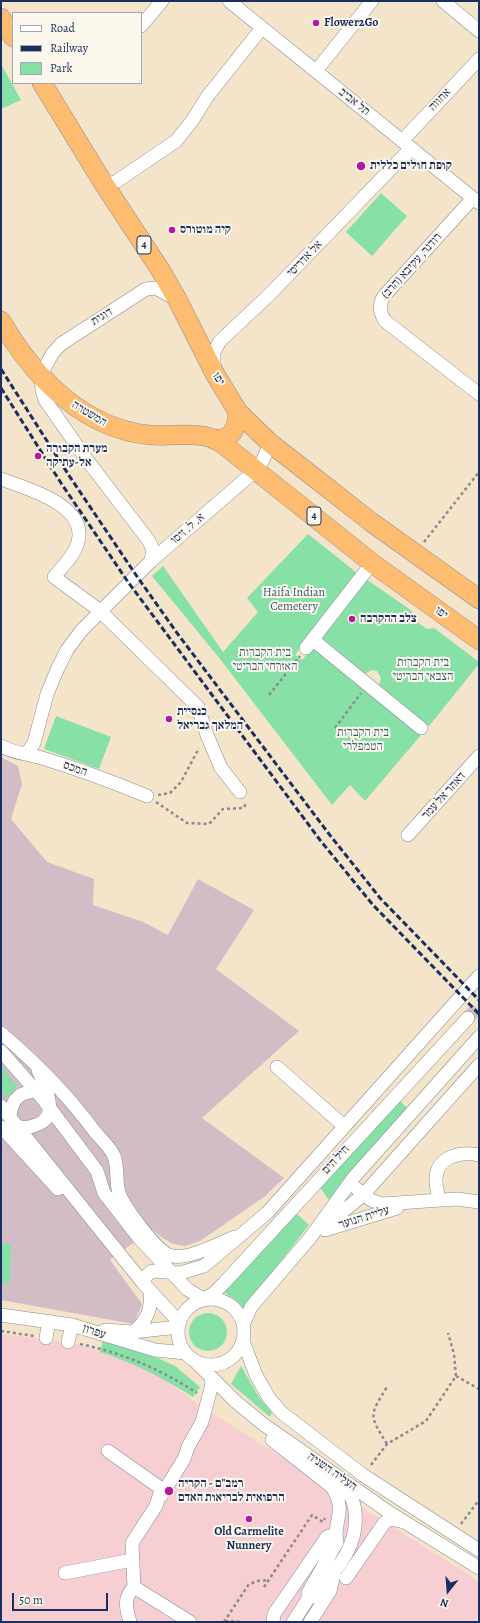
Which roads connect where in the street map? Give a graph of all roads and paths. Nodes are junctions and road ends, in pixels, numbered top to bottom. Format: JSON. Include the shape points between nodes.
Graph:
{"nodes":[{"id":1,"x":162,"y":1,"type":"edge"},
{"id":2,"x":229,"y":1,"type":"edge"},
{"id":3,"x":372,"y":1,"type":"edge"},
{"id":4,"x":444,"y":1,"type":"edge"},
{"id":5,"x":1,"y":18,"type":"edge"},
{"id":6,"x":142,"y":25,"type":"edge"},
{"id":7,"x":262,"y":28,"type":"junction"},
{"id":8,"x":479,"y":31,"type":"edge"},
{"id":9,"x":12,"y":35,"type":"edge"},
{"id":10,"x":479,"y":59,"type":"edge"},
{"id":11,"x":316,"y":70,"type":"junction"},
{"id":12,"x":43,"y":84,"type":"edge"},
{"id":13,"x":406,"y":144,"type":"junction"},
{"id":14,"x":102,"y":181,"type":"junction"},
{"id":15,"x":476,"y":200,"type":"edge"},
{"id":16,"x":177,"y":299,"type":"junction"},
{"id":17,"x":1,"y":321,"type":"edge"},
{"id":18,"x":215,"y":374,"type":"junction"},
{"id":19,"x":41,"y":375,"type":"junction"},
{"id":20,"x":479,"y":394,"type":"edge"},
{"id":21,"x":238,"y":412,"type":"junction"},
{"id":22,"x":213,"y":439,"type":"junction"},
{"id":23,"x":270,"y":443,"type":"junction"},
{"id":24,"x":256,"y":470,"type":"junction"},
{"id":25,"x":479,"y":472,"type":"edge"},
{"id":26,"x":1,"y":478,"type":"edge"},
{"id":27,"x":148,"y":541,"type":"junction"},
{"id":28,"x":170,"y":545,"type":"junction"},
{"id":29,"x":415,"y":554,"type":"junction"},
{"id":30,"x":151,"y":561,"type":"junction"},
{"id":31,"x":372,"y":563,"type":"junction"},
{"id":32,"x":479,"y":599,"type":"edge"},
{"id":33,"x":99,"y":610,"type":"junction"},
{"id":34,"x":479,"y":624,"type":"edge"},
{"id":35,"x":479,"y":640,"type":"edge"},
{"id":36,"x":309,"y":644,"type":"junction"},
{"id":37,"x":368,"y":685,"type":"junction"},
{"id":38,"x":269,"y":695,"type":"dead end"},
{"id":39,"x":335,"y":728,"type":"dead end"},
{"id":40,"x":421,"y":728,"type":"dead end"},
{"id":41,"x":207,"y":735,"type":"junction"},
{"id":42,"x":1,"y":746,"type":"edge"},
{"id":43,"x":27,"y":753,"type":"junction"},
{"id":44,"x":479,"y":756,"type":"edge"},
{"id":45,"x":240,"y":792,"type":"joint"},
{"id":46,"x":147,"y":796,"type":"junction"},
{"id":47,"x":408,"y":835,"type":"dead end"},
{"id":48,"x":479,"y":976,"type":"edge"},
{"id":49,"x":468,"y":1018,"type":"tunnel mouth"},
{"id":50,"x":1,"y":1033,"type":"edge"},
{"id":51,"x":479,"y":1037,"type":"edge"},
{"id":52,"x":1,"y":1051,"type":"edge"},
{"id":53,"x":26,"y":1054,"type":"junction"},
{"id":54,"x":479,"y":1065,"type":"edge"},
{"id":55,"x":277,"y":1067,"type":"dead end"},
{"id":56,"x":34,"y":1091,"type":"junction"},
{"id":57,"x":47,"y":1091,"type":"junction"},
{"id":58,"x":74,"y":1104,"type":"junction"},
{"id":59,"x":1,"y":1106,"type":"edge"},
{"id":60,"x":50,"y":1109,"type":"junction"},
{"id":61,"x":14,"y":1122,"type":"junction"},
{"id":62,"x":344,"y":1126,"type":"junction"},
{"id":63,"x":1,"y":1127,"type":"edge"},
{"id":64,"x":479,"y":1155,"type":"edge"},
{"id":65,"x":97,"y":1172,"type":"junction"},
{"id":66,"x":354,"y":1177,"type":"junction"},
{"id":67,"x":314,"y":1184,"type":"junction"},
{"id":68,"x":118,"y":1189,"type":"junction"},
{"id":69,"x":363,"y":1195,"type":"junction"},
{"id":70,"x":439,"y":1200,"type":"junction"},
{"id":71,"x":420,"y":1202,"type":"junction"},
{"id":72,"x":479,"y":1202,"type":"edge"},
{"id":73,"x":267,"y":1213,"type":"junction"},
{"id":74,"x":242,"y":1234,"type":"junction"},
{"id":75,"x":310,"y":1238,"type":"junction"},
{"id":76,"x":116,"y":1249,"type":"junction"},
{"id":77,"x":170,"y":1272,"type":"junction"},
{"id":78,"x":147,"y":1287,"type":"junction"},
{"id":79,"x":203,"y":1299,"type":"junction"},
{"id":80,"x":1,"y":1309,"type":"edge"},
{"id":81,"x":1,"y":1315,"type":"edge"},
{"id":82,"x":28,"y":1317,"type":"junction"},
{"id":83,"x":49,"y":1321,"type":"junction"},
{"id":84,"x":244,"y":1323,"type":"junction"},
{"id":85,"x":179,"y":1324,"type":"junction"},
{"id":86,"x":78,"y":1327,"type":"junction"},
{"id":87,"x":1,"y":1331,"type":"edge"},
{"id":88,"x":133,"y":1332,"type":"junction"},
{"id":89,"x":448,"y":1333,"type":"dead end"},
{"id":90,"x":46,"y":1338,"type":"joint"},
{"id":91,"x":243,"y":1341,"type":"junction"},
{"id":92,"x":68,"y":1342,"type":"joint"},
{"id":93,"x":191,"y":1357,"type":"junction"},
{"id":94,"x":456,"y":1376,"type":"junction"},
{"id":95,"x":211,"y":1377,"type":"junction"},
{"id":96,"x":387,"y":1387,"type":"dead end"},
{"id":97,"x":479,"y":1389,"type":"edge"},
{"id":98,"x":207,"y":1400,"type":"junction"},
{"id":99,"x":234,"y":1401,"type":"junction"},
{"id":100,"x":387,"y":1444,"type":"junction"},
{"id":101,"x":281,"y":1448,"type":"junction"},
{"id":102,"x":108,"y":1451,"type":"dead end"},
{"id":103,"x":363,"y":1475,"type":"junction"},
{"id":104,"x":161,"y":1496,"type":"junction"},
{"id":105,"x":479,"y":1500,"type":"edge"},
{"id":106,"x":329,"y":1512,"type":"dead end"},
{"id":107,"x":405,"y":1523,"type":"junction"},
{"id":108,"x":335,"y":1534,"type":"junction"},
{"id":109,"x":454,"y":1534,"type":"junction"},
{"id":110,"x":479,"y":1550,"type":"edge"},
{"id":111,"x":132,"y":1560,"type":"junction"},
{"id":112,"x":479,"y":1568,"type":"edge"},
{"id":113,"x":334,"y":1571,"type":"junction"},
{"id":114,"x":65,"y":1573,"type":"dead end"},
{"id":115,"x":346,"y":1578,"type":"dead end"},
{"id":116,"x":268,"y":1580,"type":"junction"},
{"id":117,"x":134,"y":1587,"type":"junction"},
{"id":118,"x":264,"y":1587,"type":"dead end"},
{"id":119,"x":308,"y":1599,"type":"junction"},
{"id":120,"x":273,"y":1618,"type":"edge"},
{"id":121,"x":224,"y":1621,"type":"edge"},
{"id":122,"x":130,"y":1622,"type":"edge"},
{"id":123,"x":190,"y":1622,"type":"edge"},
{"id":124,"x":241,"y":1622,"type":"edge"},
{"id":125,"x":263,"y":1622,"type":"edge"},
{"id":126,"x":293,"y":1622,"type":"edge"},
{"id":127,"x":310,"y":1622,"type":"edge"}],
"edges":[{"from":1,"to":6,"type":"street"},
{"from":2,"to":7,"type":"street","name":"תל אביב"},
{"from":3,"to":11,"type":"street"},
{"from":4,"to":8,"type":"street"},
{"from":5,"to":9,"type":"highway"},
{"from":7,"to":11,"type":"street","name":"תל אביב"},
{"from":7,"to":14,"type":"street","via":[[176,141],[116,181],[110,184]]},
{"from":10,"to":13,"type":"street","name":"אחווה"},
{"from":11,"to":13,"type":"street","name":"תל אביב"},
{"from":12,"to":14,"type":"highway","name":"יפו","number":"4"},
{"from":13,"to":15,"type":"street","name":"תל אביב"},
{"from":13,"to":18,"type":"street","name":"אל אדריסי","via":[[270,294],[220,341],[213,356]]},
{"from":14,"to":16,"type":"highway","name":"יפו","number":"4"},
{"from":15,"to":20,"type":"street","name":"רודנר, עקיבא (הרב)","via":[[384,296],[380,308],[385,321]]},
{"from":16,"to":18,"type":"highway","name":"יפו","number":"4"},
{"from":16,"to":19,"type":"street","name":"דוגית","via":[[154,287],[146,289],[61,344],[52,354]]},
{"from":17,"to":19,"type":"highway","name":"המשטרה","number":"4"},
{"from":18,"to":21,"type":"highway","name":"יפו","number":"4"},
{"from":19,"to":22,"type":"highway","name":"המשטרה","number":"4","via":[[58,393],[98,422],[150,435],[202,436]]},
{"from":19,"to":27,"type":"street","via":[[42,390],[50,408]]},
{"from":21,"to":22,"type":"highway","via":[[232,434],[226,439]]},
{"from":21,"to":23,"type":"highway","name":"יפו","number":"4"},
{"from":22,"to":24,"type":"highway","name":"יפו","number":"4"},
{"from":23,"to":24,"type":"street","name":"א. ל. זיסו"},
{"from":23,"to":29,"type":"highway","name":"יפו","number":"4"},
{"from":24,"to":28,"type":"street","name":"א. ל. זיסו"},
{"from":24,"to":31,"type":"highway","name":"יפו","number":"4"},
{"from":25,"to":29,"type":"path"},
{"from":26,"to":33,"type":"street","via":[[54,500],[76,520],[79,541],[69,559],[54,577]]},
{"from":27,"to":28,"type":"street","via":[[157,545]]},
{"from":27,"to":30,"type":"street","via":[[153,550]]},
{"from":28,"to":30,"type":"street","name":"א. ל. זיסו"},
{"from":29,"to":32,"type":"highway","name":"יפו","number":"4"},
{"from":30,"to":33,"type":"street","name":"א. ל. זיסו"},
{"from":31,"to":34,"type":"highway","via":[[390,567]]},
{"from":31,"to":35,"type":"highway","name":"יפו","number":"4"},
{"from":31,"to":36,"type":"street"},
{"from":33,"to":41,"type":"street","via":[[198,707]]},
{"from":33,"to":43,"type":"street","name":"א. ל. זיסו","via":[[67,650],[47,694],[34,744]]},
{"from":36,"to":37,"type":"street"},
{"from":36,"to":38,"type":"path"},
{"from":37,"to":39,"type":"path"},
{"from":37,"to":40,"type":"street"},
{"from":41,"to":45,"type":"street","via":[[221,768]]},
{"from":41,"to":46,"type":"path","via":[[181,782],[170,793]]},
{"from":42,"to":43,"type":"street","name":"המכס","via":[[13,752]]},
{"from":43,"to":46,"type":"street","name":"המכס"},
{"from":44,"to":47,"type":"street","name":"דאהר אל עמר"},
{"from":45,"to":46,"type":"path","via":[[246,802],[244,808],[223,809],[209,824],[187,823]]},
{"from":48,"to":62,"type":"street"},
{"from":49,"to":67,"type":"street","name":"חיל הים"},
{"from":50,"to":53,"type":"street"},
{"from":51,"to":66,"type":"street","name":"חיל הים"},
{"from":52,"to":56,"type":"street"},
{"from":53,"to":57,"type":"street","via":[[38,1070]]},
{"from":53,"to":58,"type":"street"},
{"from":54,"to":69,"type":"street"},
{"from":55,"to":62,"type":"street"},
{"from":56,"to":57,"type":"street"},
{"from":56,"to":60,"type":"street"},
{"from":56,"to":61,"type":"street","via":[[25,1092],[11,1105]]},
{"from":57,"to":58,"type":"street","via":[[58,1094]]},
{"from":57,"to":60,"type":"street"},
{"from":58,"to":68,"type":"street","via":[[114,1156]]},
{"from":59,"to":61,"type":"street"},
{"from":60,"to":61,"type":"street","via":[[39,1125],[25,1128]]},
{"from":60,"to":65,"type":"street"},
{"from":61,"to":76,"type":"street"},
{"from":62,"to":73,"type":"street"},
{"from":63,"to":76,"type":"street","via":[[89,1224]]},
{"from":64,"to":70,"type":"street","via":[[460,1154],[442,1161],[436,1180]]},
{"from":65,"to":68,"type":"street"},
{"from":65,"to":77,"type":"street","via":[[104,1193],[138,1238]]},
{"from":66,"to":69,"type":"street","name":"עליית הנוער","via":[[354,1184]]},
{"from":66,"to":75,"type":"street","name":"חיל הים"},
{"from":67,"to":73,"type":"street"},
{"from":67,"to":79,"type":"street","name":"חיל הים","via":[[224,1283],[213,1294]]},
{"from":68,"to":74,"type":"street","via":[[125,1204],[151,1238],[169,1255],[191,1255]]},
{"from":69,"to":71,"type":"street","name":"עליית הנוער","via":[[382,1204]]},
{"from":69,"to":75,"type":"street"},
{"from":70,"to":71,"type":"street","name":"עליית הנוער"},
{"from":70,"to":72,"type":"street","name":"עליית הנוער"},
{"from":71,"to":75,"type":"street","name":"עליית הנוער","via":[[338,1225]]},
{"from":73,"to":74,"type":"street"},
{"from":74,"to":77,"type":"street","via":[[204,1266],[180,1273]]},
{"from":75,"to":84,"type":"street","name":"חיל הים","via":[[251,1308]]},
{"from":76,"to":78,"type":"street"},
{"from":77,"to":78,"type":"street","via":[[152,1271],[144,1278]]},
{"from":77,"to":79,"type":"street","via":[[187,1289]]},
{"from":78,"to":85,"type":"street"},
{"from":78,"to":88,"type":"street","via":[[151,1304],[148,1315],[145,1322]]},
{"from":79,"to":84,"type":"street","via":[[214,1298],[233,1306],[240,1313]]},
{"from":79,"to":85,"type":"street","via":[[186,1310]]},
{"from":80,"to":82,"type":"street"},
{"from":81,"to":82,"type":"street","name":"עפרון"},
{"from":82,"to":83,"type":"street","name":"עפרון"},
{"from":83,"to":86,"type":"street","name":"עפרון"},
{"from":83,"to":90,"type":"street"},
{"from":84,"to":91,"type":"street"},
{"from":85,"to":88,"type":"street"},
{"from":85,"to":93,"type":"street","via":[[180,1342]]},
{"from":86,"to":88,"type":"street"},
{"from":86,"to":92,"type":"street"},
{"from":86,"to":93,"type":"street","name":"עפרון","via":[[155,1350]]},
{"from":87,"to":90,"type":"path"},
{"from":89,"to":94,"type":"path","via":[[454,1354]]},
{"from":91,"to":93,"type":"street","via":[[235,1355],[221,1363],[205,1364]]},
{"from":91,"to":103,"type":"street","name":"העליה השניה","via":[[256,1375],[269,1398],[282,1413]]},
{"from":92,"to":98,"type":"path","via":[[99,1348],[148,1364]]},
{"from":93,"to":95,"type":"street","name":"העליה השניה"},
{"from":94,"to":97,"type":"path"},
{"from":94,"to":100,"type":"path","via":[[426,1421]]},
{"from":95,"to":98,"type":"street","via":[[212,1384]]},
{"from":95,"to":99,"type":"street","name":"העליה השניה"},
{"from":96,"to":100,"type":"path","via":[[373,1409],[373,1421]]},
{"from":98,"to":104,"type":"street","via":[[199,1430]]},
{"from":99,"to":101,"type":"street","via":[[251,1421]]},
{"from":99,"to":107,"type":"street","name":"העליה השניה","via":[[275,1433]]},
{"from":100,"to":103,"type":"path"},
{"from":101,"to":108,"type":"street","via":[[332,1487],[337,1496],[340,1518]]},
{"from":101,"to":113,"type":"street","via":[[347,1491],[353,1499],[356,1523],[353,1541]]},
{"from":102,"to":104,"type":"street","via":[[159,1487]]},
{"from":103,"to":109,"type":"street","name":"העליה השניה"},
{"from":104,"to":111,"type":"street","via":[[132,1543]]},
{"from":105,"to":109,"type":"path"},
{"from":106,"to":116,"type":"path","via":[[322,1522],[312,1515]]},
{"from":107,"to":112,"type":"street","name":"העליה השניה"},
{"from":107,"to":115,"type":"street","via":[[391,1519],[385,1522]]},
{"from":108,"to":119,"type":"street","via":[[337,1542],[308,1593]]},
{"from":108,"to":120,"type":"street","via":[[327,1537]]},
{"from":109,"to":110,"type":"street","name":"העליה השניה"},
{"from":111,"to":114,"type":"street"},
{"from":111,"to":117,"type":"street"},
{"from":113,"to":119,"type":"street","via":[[314,1596]]},
{"from":113,"to":127,"type":"street","via":[[330,1591]]},
{"from":116,"to":118,"type":"path"},
{"from":116,"to":121,"type":"path","via":[[258,1580],[249,1584]]},
{"from":117,"to":122,"type":"street","via":[[125,1599]]},
{"from":117,"to":123,"type":"street"},
{"from":119,"to":126,"type":"street"},
{"from":120,"to":125,"type":"street","via":[[269,1614]]},
{"from":121,"to":124,"type":"path"}]}
